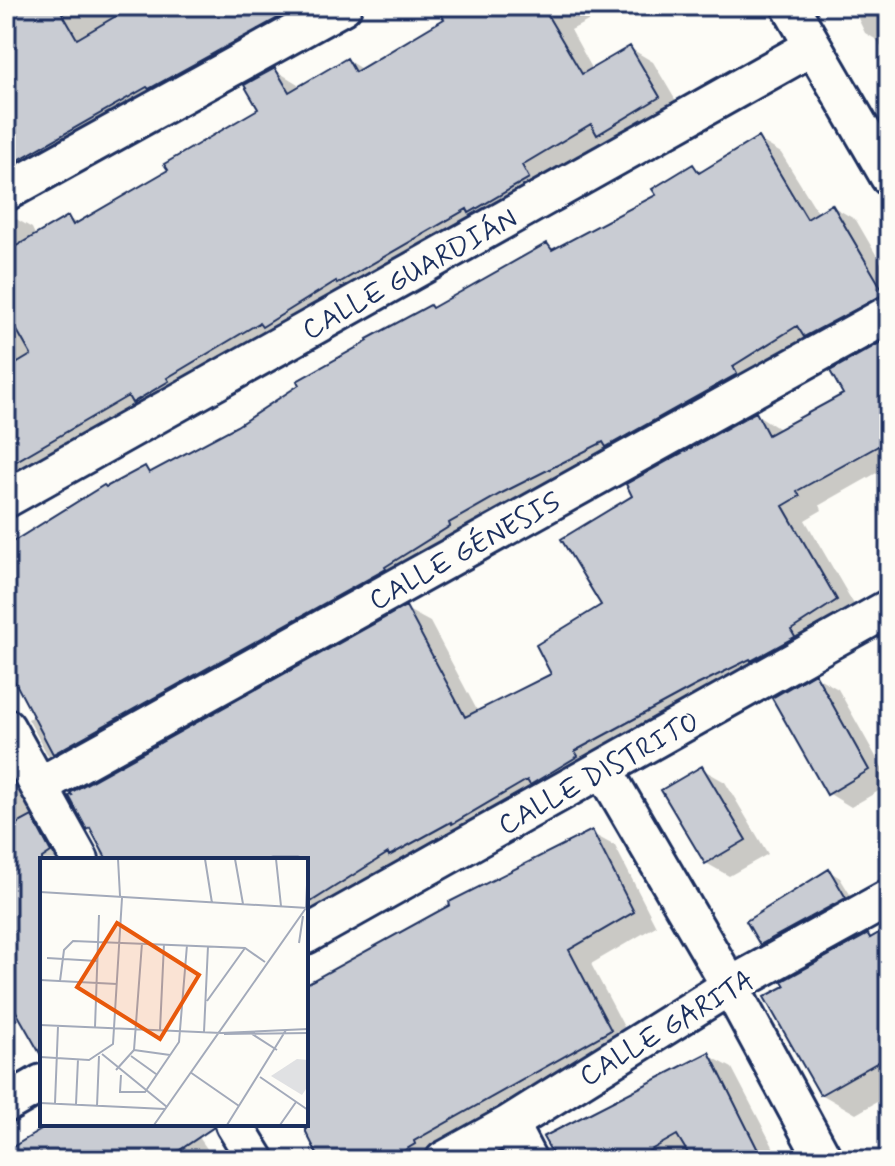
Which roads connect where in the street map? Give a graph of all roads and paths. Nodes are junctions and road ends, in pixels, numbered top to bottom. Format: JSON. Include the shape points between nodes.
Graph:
{"nodes":[{"id":1,"x":343,"y":6,"type":"edge"},
{"id":2,"x":790,"y":6,"type":"edge"},
{"id":3,"x":812,"y":47,"type":"junction"},
{"id":4,"x":889,"y":177,"type":"edge"},
{"id":5,"x":6,"y":192,"type":"edge"},
{"id":6,"x":889,"y":314,"type":"edge"},
{"id":7,"x":6,"y":499,"type":"edge"},
{"id":8,"x":889,"y":608,"type":"edge"},
{"id":9,"x":6,"y":727,"type":"edge"},
{"id":10,"x":604,"y":770,"type":"junction"},
{"id":11,"x":39,"y":786,"type":"junction"},
{"id":12,"x":79,"y":858,"type":"edge"},
{"id":13,"x":889,"y":898,"type":"edge"},
{"id":14,"x":308,"y":934,"type":"edge"},
{"id":15,"x":730,"y":986,"type":"junction"},
{"id":16,"x":40,"y":1084,"type":"edge"},
{"id":17,"x":6,"y":1104,"type":"edge"},
{"id":18,"x":509,"y":1124,"type":"junction"},
{"id":19,"x":235,"y":1126,"type":"edge"},
{"id":20,"x":256,"y":1160,"type":"edge"},
{"id":21,"x":444,"y":1160,"type":"edge"},
{"id":22,"x":528,"y":1160,"type":"edge"},
{"id":23,"x":824,"y":1160,"type":"edge"}],
"edges":[{"from":1,"to":5,"type":"street"},
{"from":2,"to":3,"type":"street"},
{"from":3,"to":4,"type":"street"},
{"from":3,"to":7,"type":"street","name":"CALLE GUARDIÁN"},
{"from":6,"to":11,"type":"street","name":"CALLE GÉNESIS"},
{"from":8,"to":10,"type":"street","name":"CALLE DISTRITO"},
{"from":9,"to":11,"type":"street"},
{"from":10,"to":14,"type":"street","name":"CALLE DISTRITO"},
{"from":10,"to":15,"type":"street"},
{"from":11,"to":12,"type":"street"},
{"from":13,"to":15,"type":"street","name":"CALLE GARITA"},
{"from":15,"to":18,"type":"street","name":"CALLE GARITA"},
{"from":15,"to":23,"type":"street"},
{"from":16,"to":17,"type":"street"},
{"from":18,"to":21,"type":"street","name":"CALLE GARITA"},
{"from":18,"to":22,"type":"street"},
{"from":19,"to":20,"type":"street"}]}
